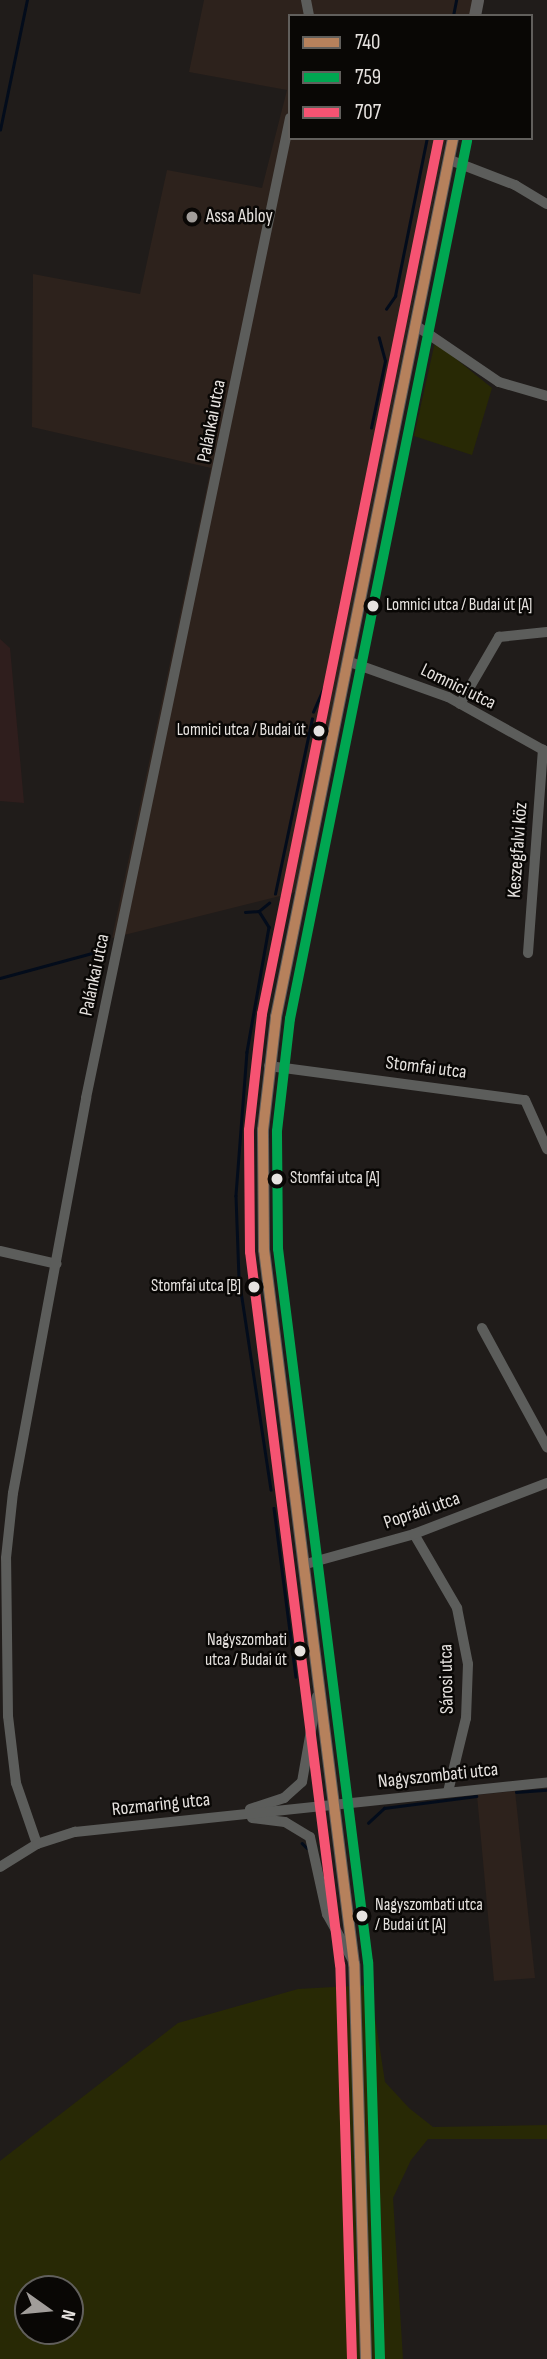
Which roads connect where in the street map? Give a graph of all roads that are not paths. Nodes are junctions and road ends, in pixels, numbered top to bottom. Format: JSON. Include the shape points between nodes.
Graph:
{"nodes":[{"id":1,"x":288,"y":128,"type":"edge"},
{"id":2,"x":453,"y":140,"type":"edge"},
{"id":3,"x":450,"y":160,"type":"junction"},
{"id":4,"x":547,"y":204,"type":"edge"},
{"id":5,"x":418,"y":327,"type":"junction"},
{"id":6,"x":547,"y":396,"type":"edge"},
{"id":7,"x":547,"y":632,"type":"edge"},
{"id":8,"x":350,"y":662,"type":"junction"},
{"id":9,"x":460,"y":704,"type":"junction"},
{"id":10,"x":545,"y":751,"type":"edge"},
{"id":11,"x":528,"y":953,"type":"dead end"},
{"id":12,"x":269,"y":1066,"type":"junction"},
{"id":13,"x":547,"y":1149,"type":"edge"},
{"id":14,"x":0,"y":1251,"type":"edge"},
{"id":15,"x":57,"y":1264,"type":"junction"},
{"id":16,"x":482,"y":1328,"type":"dead end"},
{"id":17,"x":547,"y":1447,"type":"edge"},
{"id":18,"x":547,"y":1483,"type":"edge"},
{"id":19,"x":414,"y":1534,"type":"junction"},
{"id":20,"x":306,"y":1564,"type":"junction"},
{"id":21,"x":319,"y":1679,"type":"junction"},
{"id":22,"x":547,"y":1782,"type":"edge"},
{"id":23,"x":447,"y":1793,"type":"junction"},
{"id":24,"x":334,"y":1805,"type":"junction"},
{"id":25,"x":232,"y":1815,"type":"junction"},
{"id":26,"x":37,"y":1844,"type":"junction"},
{"id":27,"x":0,"y":1867,"type":"edge"},
{"id":28,"x":353,"y":1961,"type":"junction"},
{"id":29,"x":366,"y":2359,"type":"edge"}],
"edges":[{"from":1,"to":15,"type":"street","name":"Palánkai utca"},
{"from":2,"to":3,"type":"main road"},
{"from":3,"to":4,"type":"street","via":[[515,185]]},
{"from":3,"to":5,"type":"main road"},
{"from":5,"to":6,"type":"street","via":[[499,382]]},
{"from":5,"to":8,"type":"main road"},
{"from":7,"to":9,"type":"street","via":[[499,637]]},
{"from":8,"to":9,"type":"street","name":"Lomnici utca"},
{"from":8,"to":12,"type":"main road"},
{"from":9,"to":10,"type":"street","name":"Lomnici utca"},
{"from":10,"to":11,"type":"street","name":"Keszegfalvi köz"},
{"from":12,"to":13,"type":"street","name":"Stomfai utca","via":[[526,1100]]},
{"from":12,"to":20,"type":"main road","via":[[262,1151],[264,1250]]},
{"from":14,"to":15,"type":"street"},
{"from":15,"to":26,"type":"street","name":"Palánkai utca","via":[[17,1466],[6,1558],[12,1759]]},
{"from":16,"to":17,"type":"street"},
{"from":18,"to":19,"type":"street","name":"Poprádi utca"},
{"from":19,"to":20,"type":"street","name":"Poprádi utca"},
{"from":19,"to":23,"type":"street","name":"Sárosi utca","via":[[457,1608],[468,1664],[466,1718]]},
{"from":20,"to":21,"type":"main road"},
{"from":21,"to":24,"type":"main road"},
{"from":21,"to":25,"type":"street","via":[[309,1764],[302,1782],[277,1801]]},
{"from":22,"to":23,"type":"street","name":"Nagyszombati utca"},
{"from":23,"to":24,"type":"street","name":"Nagyszombati utca"},
{"from":24,"to":25,"type":"street","name":"Rozmaring utca"},
{"from":24,"to":28,"type":"main road"},
{"from":25,"to":26,"type":"street","name":"Rozmaring utca","via":[[75,1832]]},
{"from":25,"to":28,"type":"street","via":[[285,1822],[310,1837],[327,1914]]},
{"from":26,"to":27,"type":"street","name":"Rozmaring utca"},
{"from":28,"to":29,"type":"main road"}]}
